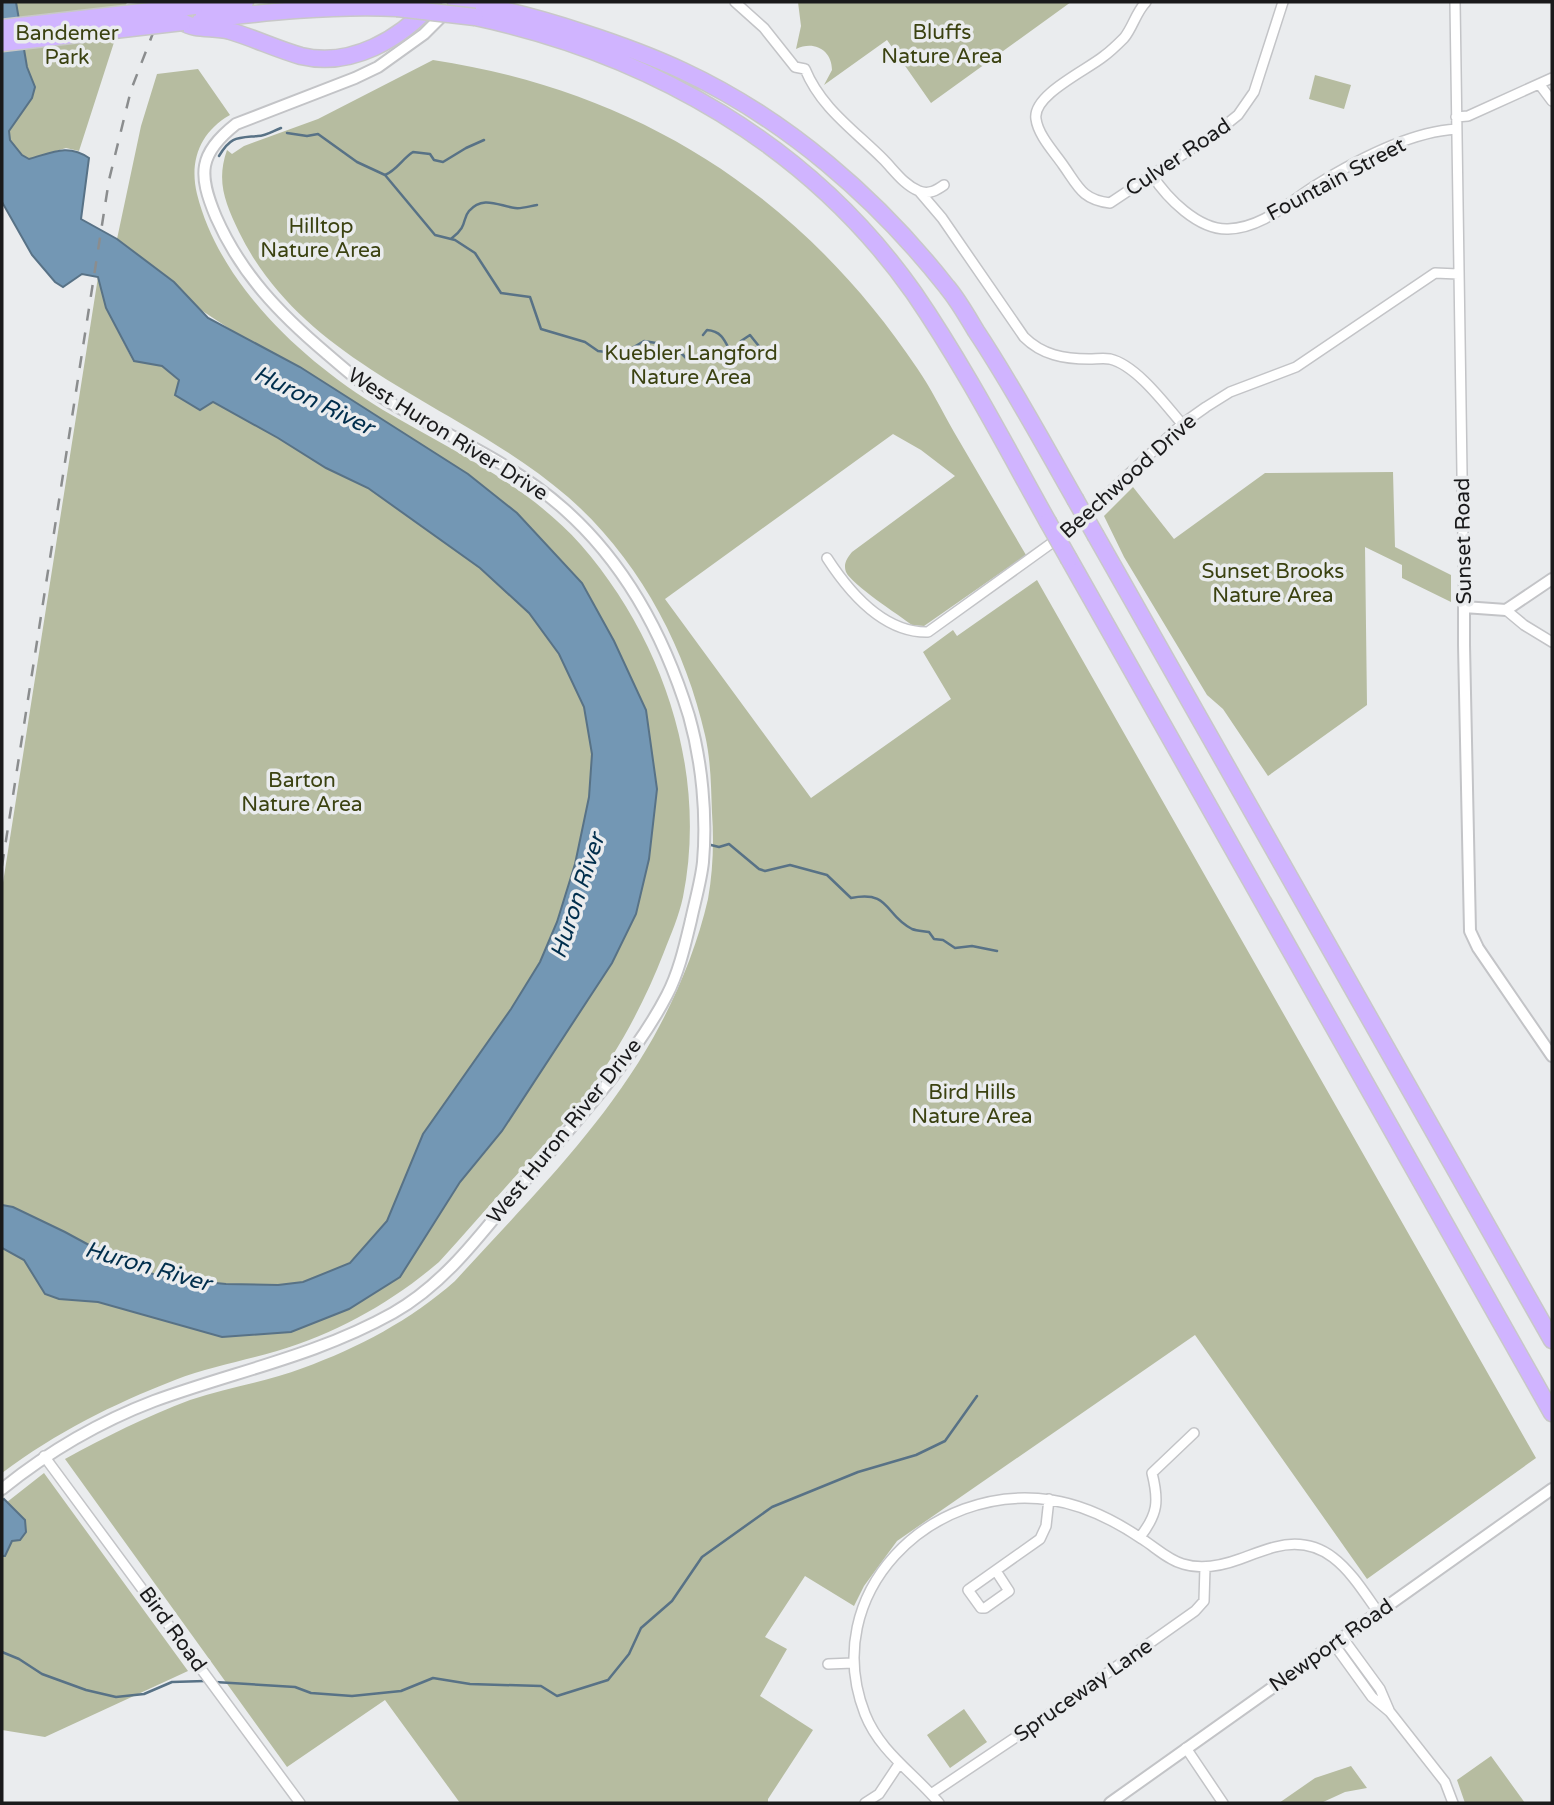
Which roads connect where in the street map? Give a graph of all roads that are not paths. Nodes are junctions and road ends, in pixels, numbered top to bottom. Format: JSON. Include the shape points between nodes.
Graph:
{"nodes":[{"id":1,"x":246,"y":2,"type":"edge"},
{"id":2,"x":433,"y":2,"type":"edge"},
{"id":3,"x":455,"y":2,"type":"edge"},
{"id":4,"x":735,"y":2,"type":"edge"},
{"id":5,"x":1146,"y":2,"type":"edge"},
{"id":6,"x":1283,"y":2,"type":"edge"},
{"id":7,"x":1455,"y":2,"type":"edge"},
{"id":8,"x":480,"y":12,"type":"junction"},
{"id":9,"x":196,"y":14,"type":"edge"},
{"id":10,"x":2,"y":28,"type":"edge"},
{"id":11,"x":2,"y":43,"type":"edge"},
{"id":12,"x":1552,"y":78,"type":"edge"},
{"id":13,"x":1540,"y":85,"type":"junction"},
{"id":14,"x":1552,"y":102,"type":"edge"},
{"id":15,"x":1456,"y":117,"type":"junction"},
{"id":16,"x":1456,"y":129,"type":"junction"},
{"id":17,"x":1152,"y":175,"type":"junction"},
{"id":18,"x":944,"y":184,"type":"dead end"},
{"id":19,"x":919,"y":191,"type":"junction"},
{"id":20,"x":1458,"y":274,"type":"junction"},
{"id":21,"x":1182,"y":424,"type":"junction"},
{"id":22,"x":827,"y":558,"type":"dead end"},
{"id":23,"x":1552,"y":579,"type":"edge"},
{"id":24,"x":1464,"y":607,"type":"junction"},
{"id":25,"x":1506,"y":610,"type":"junction"},
{"id":26,"x":1552,"y":642,"type":"edge"},
{"id":27,"x":1552,"y":1056,"type":"edge"},
{"id":28,"x":1552,"y":1340,"type":"edge"},
{"id":29,"x":1552,"y":1413,"type":"edge"},
{"id":30,"x":1194,"y":1433,"type":"dead end"},
{"id":31,"x":44,"y":1456,"type":"junction"},
{"id":32,"x":2,"y":1489,"type":"edge"},
{"id":33,"x":1552,"y":1489,"type":"edge"},
{"id":34,"x":1049,"y":1499,"type":"junction"},
{"id":35,"x":1140,"y":1537,"type":"junction"},
{"id":36,"x":1205,"y":1567,"type":"junction"},
{"id":37,"x":996,"y":1571,"type":"junction"},
{"id":38,"x":1378,"y":1612,"type":"junction"},
{"id":39,"x":1338,"y":1640,"type":"junction"},
{"id":40,"x":853,"y":1663,"type":"junction"},
{"id":41,"x":828,"y":1664,"type":"dead end"},
{"id":42,"x":1186,"y":1748,"type":"junction"},
{"id":43,"x":899,"y":1764,"type":"junction"},
{"id":44,"x":931,"y":1794,"type":"junction"},
{"id":45,"x":300,"y":1803,"type":"edge"},
{"id":46,"x":865,"y":1803,"type":"edge"},
{"id":47,"x":939,"y":1803,"type":"edge"},
{"id":48,"x":1110,"y":1803,"type":"edge"},
{"id":49,"x":1223,"y":1803,"type":"edge"},
{"id":50,"x":1453,"y":1803,"type":"edge"}],
"edges":[{"from":1,"to":9,"type":"highway"},
{"from":2,"to":9,"type":"highway","via":[[381,45],[361,54],[322,59],[225,29]]},
{"from":3,"to":8,"type":"highway"},
{"from":3,"to":31,"type":"street","name":"West Huron River Drive","via":[[424,34],[367,72],[236,124],[220,136],[203,166],[206,192],[239,261],[291,324],[391,403],[519,476],[560,505],[592,536],[648,615],[677,681],[700,769],[703,864],[685,947],[668,993],[626,1059],[460,1258],[416,1299],[317,1349],[114,1418]]},
{"from":4,"to":19,"type":"street","via":[[764,28],[794,67],[804,69],[831,112]]},
{"from":5,"to":17,"type":"street","name":"Culver Road","via":[[1125,37],[1040,103],[1036,121],[1082,192],[1094,201],[1110,203]]},
{"from":6,"to":17,"type":"street","name":"Culver Road","via":[[1254,92],[1238,115]]},
{"from":7,"to":15,"type":"street","name":"Sunset Road"},
{"from":8,"to":9,"type":"highway","bridge":true,"via":[[397,8]]},
{"from":8,"to":28,"type":"highway","bridge":true,"via":[[552,22],[621,45],[684,71],[760,115],[854,187],[948,288],[1000,367]]},
{"from":8,"to":29,"type":"highway","bridge":true,"via":[[665,80],[718,110],[830,195],[913,292],[957,360]]},
{"from":9,"to":10,"type":"highway","bridge":true},
{"from":9,"to":11,"type":"highway","bridge":true},
{"from":12,"to":13,"type":"street"},
{"from":13,"to":14,"type":"street"},
{"from":13,"to":15,"type":"street"},
{"from":15,"to":16,"type":"street","name":"Sunset Road"},
{"from":16,"to":17,"type":"street","name":"Fountain Street","via":[[1435,131],[1379,152],[1315,186],[1279,212],[1227,229],[1182,211]]},
{"from":16,"to":20,"type":"street","name":"Sunset Road"},
{"from":18,"to":19,"type":"street","via":[[931,192]]},
{"from":19,"to":21,"type":"street","via":[[1033,346],[1059,356],[1109,359],[1124,365]]},
{"from":20,"to":21,"type":"street","name":"Beechwood Drive","via":[[1435,273],[1296,367],[1230,392]]},
{"from":20,"to":24,"type":"street","name":"Sunset Road"},
{"from":21,"to":22,"type":"street","name":"Beechwood Drive","via":[[1067,532],[928,632],[893,625],[858,598]]},
{"from":23,"to":25,"type":"street"},
{"from":24,"to":25,"type":"street"},
{"from":24,"to":27,"type":"street","name":"Sunset Road","via":[[1471,931]]},
{"from":25,"to":26,"type":"street"},
{"from":30,"to":35,"type":"street","via":[[1152,1473],[1156,1508]]},
{"from":31,"to":32,"type":"street","name":"West Huron River Drive"},
{"from":31,"to":45,"type":"street","name":"Bird Road"},
{"from":33,"to":38,"type":"street","name":"Newport Road"},
{"from":34,"to":35,"type":"street","via":[[1097,1512]]},
{"from":34,"to":37,"type":"street","via":[[1040,1539]]},
{"from":34,"to":40,"type":"street","via":[[1012,1497],[964,1507],[905,1543],[867,1597],[857,1626]]},
{"from":35,"to":36,"type":"street","via":[[1182,1564]]},
{"from":36,"to":38,"type":"street","via":[[1276,1546],[1316,1548],[1350,1573]]},
{"from":36,"to":44,"type":"street","name":"Spruceway Lane","via":[[1204,1601],[1195,1611]]},
{"from":37,"to":37,"type":"street","via":[[968,1590],[981,1608],[1009,1591]]},
{"from":38,"to":39,"type":"street","name":"Newport Road"},
{"from":39,"to":42,"type":"street","name":"Newport Road"},
{"from":39,"to":50,"type":"street","via":[[1380,1689],[1390,1712],[1446,1782]]},
{"from":40,"to":41,"type":"street"},
{"from":40,"to":43,"type":"street","via":[[866,1716]]},
{"from":42,"to":48,"type":"street","name":"Newport Road"},
{"from":42,"to":49,"type":"street"},
{"from":43,"to":44,"type":"street"},
{"from":43,"to":46,"type":"street","via":[[879,1794]]},
{"from":44,"to":47,"type":"street"}]}
